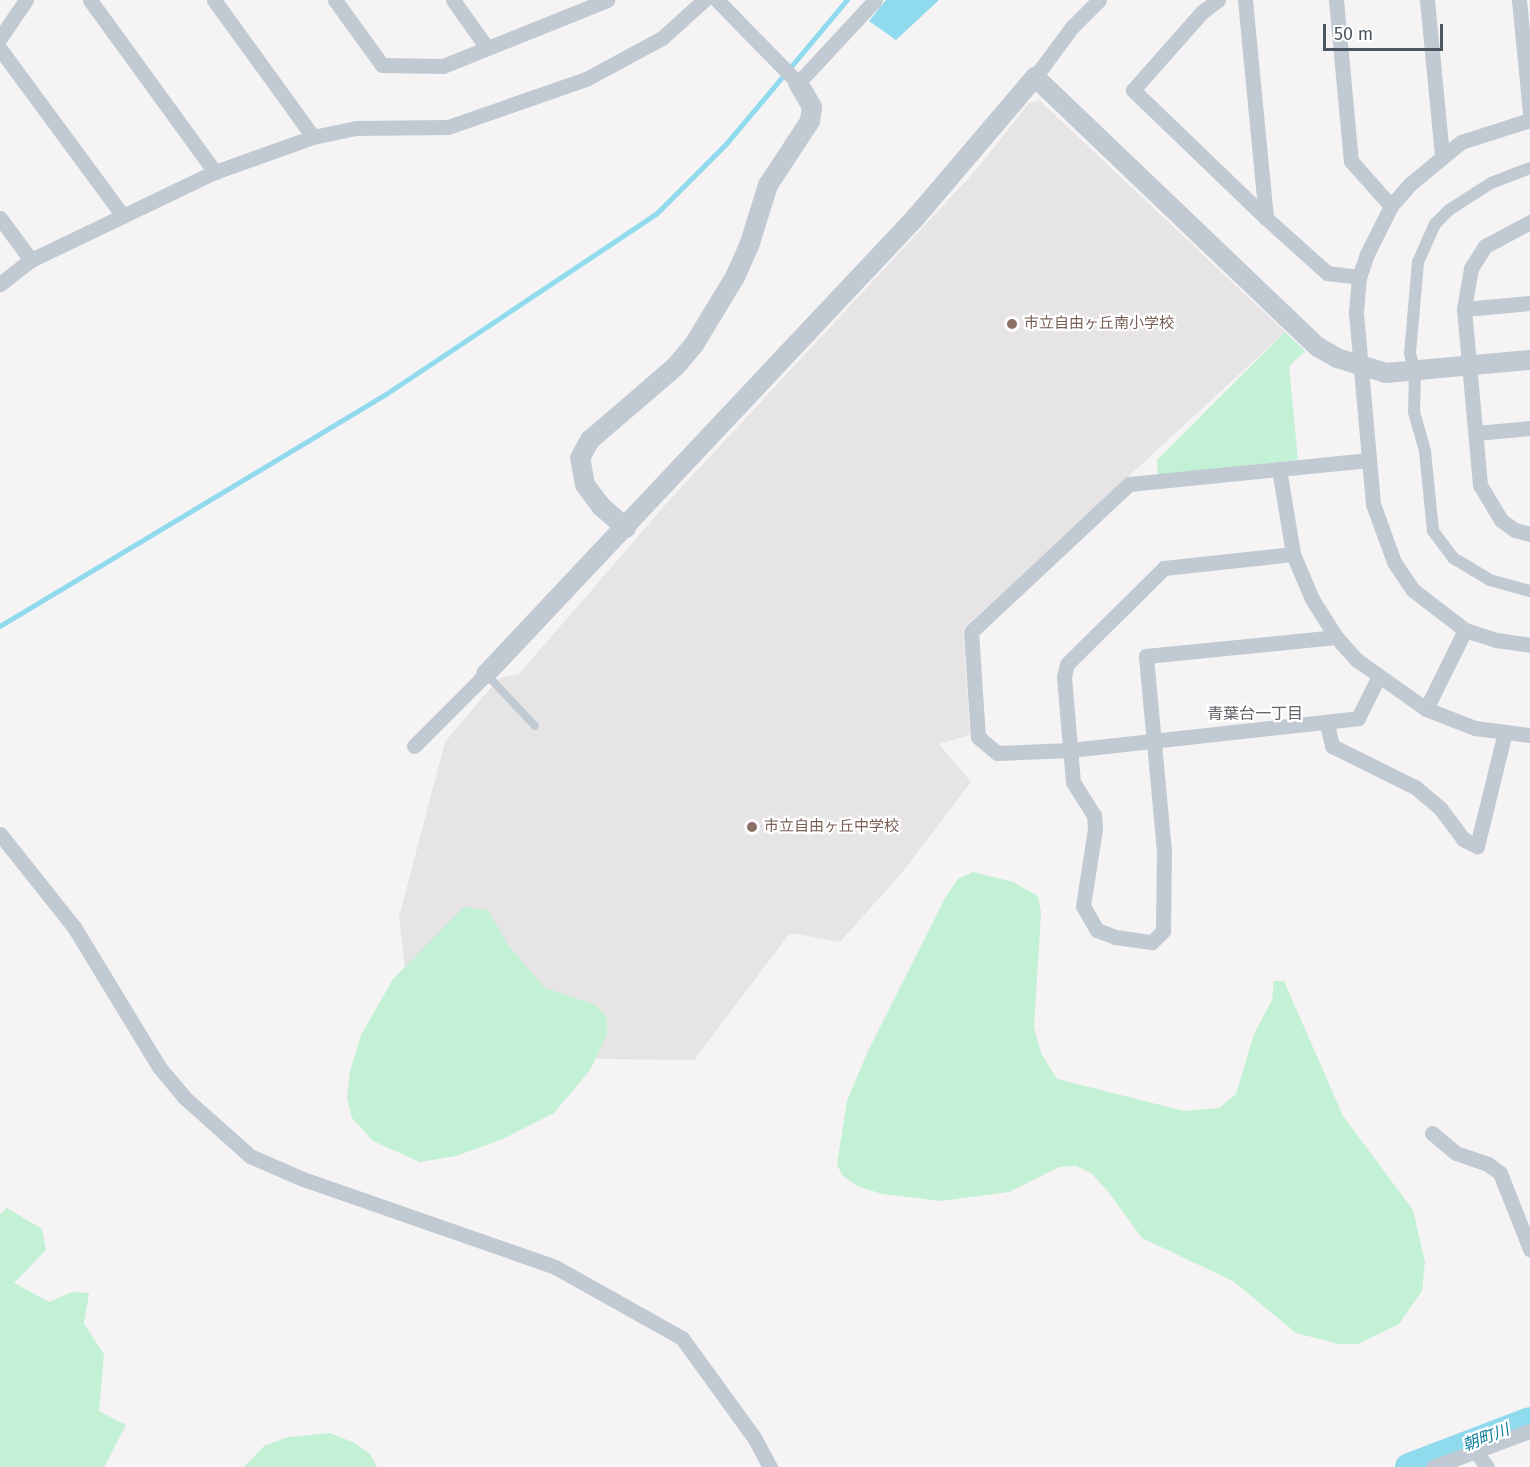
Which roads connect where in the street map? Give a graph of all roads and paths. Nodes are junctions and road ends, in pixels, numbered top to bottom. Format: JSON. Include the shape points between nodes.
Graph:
{"nodes":[{"id":1,"x":26,"y":0,"type":"edge"},
{"id":2,"x":90,"y":0,"type":"edge"},
{"id":3,"x":214,"y":0,"type":"edge"},
{"id":4,"x":334,"y":0,"type":"edge"},
{"id":5,"x":453,"y":0,"type":"edge"},
{"id":6,"x":607,"y":0,"type":"edge"},
{"id":7,"x":704,"y":0,"type":"edge"},
{"id":8,"x":717,"y":0,"type":"edge"},
{"id":9,"x":875,"y":0,"type":"edge"},
{"id":10,"x":1099,"y":0,"type":"edge"},
{"id":11,"x":1218,"y":0,"type":"edge"},
{"id":12,"x":1245,"y":0,"type":"edge"},
{"id":13,"x":1336,"y":0,"type":"edge"},
{"id":14,"x":1427,"y":0,"type":"edge"},
{"id":15,"x":1519,"y":0,"type":"edge"},
{"id":16,"x":577,"y":6,"type":"edge"},
{"id":17,"x":0,"y":38,"type":"edge"},
{"id":18,"x":487,"y":48,"type":"junction"},
{"id":19,"x":0,"y":49,"type":"edge"},
{"id":20,"x":1035,"y":77,"type":"junction"},
{"id":21,"x":798,"y":83,"type":"junction"},
{"id":22,"x":1530,"y":112,"type":"edge"},
{"id":23,"x":1530,"y":120,"type":"edge"},
{"id":24,"x":313,"y":138,"type":"junction"},
{"id":25,"x":1442,"y":156,"type":"junction"},
{"id":26,"x":1530,"y":168,"type":"edge"},
{"id":27,"x":215,"y":172,"type":"junction"},
{"id":28,"x":1391,"y":206,"type":"junction"},
{"id":29,"x":123,"y":216,"type":"junction"},
{"id":30,"x":0,"y":218,"type":"edge"},
{"id":31,"x":1266,"y":218,"type":"junction"},
{"id":32,"x":1530,"y":222,"type":"edge"},
{"id":33,"x":31,"y":260,"type":"junction"},
{"id":34,"x":1359,"y":277,"type":"junction"},
{"id":35,"x":0,"y":284,"type":"edge"},
{"id":36,"x":1530,"y":303,"type":"edge"},
{"id":37,"x":1464,"y":309,"type":"junction"},
{"id":38,"x":1530,"y":360,"type":"edge"},
{"id":39,"x":1470,"y":366,"type":"junction"},
{"id":40,"x":1360,"y":368,"type":"junction"},
{"id":41,"x":1414,"y":372,"type":"junction"},
{"id":42,"x":1530,"y":428,"type":"edge"},
{"id":43,"x":1476,"y":433,"type":"junction"},
{"id":44,"x":1369,"y":460,"type":"junction"},
{"id":45,"x":1279,"y":470,"type":"junction"},
{"id":46,"x":626,"y":528,"type":"junction"},
{"id":47,"x":1530,"y":534,"type":"edge"},
{"id":48,"x":1293,"y":554,"type":"junction"},
{"id":49,"x":1530,"y":591,"type":"edge"},
{"id":50,"x":1465,"y":630,"type":"junction"},
{"id":51,"x":1336,"y":637,"type":"junction"},
{"id":52,"x":1530,"y":645,"type":"edge"},
{"id":53,"x":486,"y":674,"type":"junction"},
{"id":54,"x":1378,"y":678,"type":"junction"},
{"id":55,"x":1426,"y":709,"type":"junction"},
{"id":56,"x":1327,"y":724,"type":"junction"},
{"id":57,"x":535,"y":726,"type":"dead end"},
{"id":58,"x":1505,"y":732,"type":"junction"},
{"id":59,"x":1530,"y":735,"type":"edge"},
{"id":60,"x":1154,"y":741,"type":"junction"},
{"id":61,"x":414,"y":747,"type":"dead end"},
{"id":62,"x":1070,"y":750,"type":"junction"},
{"id":63,"x":0,"y":834,"type":"edge"},
{"id":64,"x":1432,"y":1133,"type":"dead end"},
{"id":65,"x":1530,"y":1249,"type":"edge"},
{"id":66,"x":1530,"y":1431,"type":"edge"},
{"id":67,"x":1475,"y":1450,"type":"junction"},
{"id":68,"x":770,"y":1467,"type":"edge"},
{"id":69,"x":1433,"y":1467,"type":"edge"},
{"id":70,"x":1487,"y":1467,"type":"edge"}],
"edges":[{"from":1,"to":17,"type":"street"},
{"from":2,"to":27,"type":"street"},
{"from":3,"to":24,"type":"street"},
{"from":4,"to":18,"type":"street","via":[[382,65],[443,66]]},
{"from":5,"to":18,"type":"street"},
{"from":6,"to":16,"type":"street"},
{"from":7,"to":24,"type":"street","via":[[662,38],[628,59],[543,95],[448,126],[356,128]]},
{"from":8,"to":21,"type":"street"},
{"from":9,"to":21,"type":"street"},
{"from":10,"to":20,"type":"street","via":[[1072,27]]},
{"from":11,"to":31,"type":"street","via":[[1202,12],[1133,90]]},
{"from":12,"to":31,"type":"street"},
{"from":13,"to":28,"type":"street","via":[[1351,161]]},
{"from":14,"to":25,"type":"street"},
{"from":15,"to":22,"type":"street"},
{"from":16,"to":18,"type":"street"},
{"from":19,"to":29,"type":"street"},
{"from":20,"to":40,"type":"street","via":[[1318,347]]},
{"from":20,"to":46,"type":"street","via":[[916,218]]},
{"from":21,"to":46,"type":"street","via":[[812,107],[810,121],[768,185],[735,277],[696,343],[676,366],[590,440],[580,458],[585,485]]},
{"from":23,"to":25,"type":"street","via":[[1492,129],[1461,142]]},
{"from":24,"to":27,"type":"street"},
{"from":25,"to":28,"type":"street"},
{"from":26,"to":41,"type":"street","via":[[1491,183],[1449,210],[1435,225],[1414,281],[1410,354]]},
{"from":27,"to":29,"type":"street"},
{"from":28,"to":34,"type":"street"},
{"from":29,"to":33,"type":"street"},
{"from":30,"to":33,"type":"street"},
{"from":31,"to":34,"type":"street","via":[[1327,273]]},
{"from":32,"to":37,"type":"street","via":[[1485,246],[1471,268]]},
{"from":33,"to":35,"type":"street"},
{"from":34,"to":40,"type":"street","via":[[1356,313]]},
{"from":36,"to":37,"type":"street"},
{"from":37,"to":39,"type":"street"},
{"from":38,"to":39,"type":"street"},
{"from":39,"to":41,"type":"street"},
{"from":39,"to":43,"type":"street"},
{"from":40,"to":41,"type":"street"},
{"from":40,"to":44,"type":"street"},
{"from":41,"to":49,"type":"street","via":[[1414,412],[1425,451],[1432,531],[1453,558],[1490,580]]},
{"from":42,"to":43,"type":"street"},
{"from":43,"to":47,"type":"street","via":[[1480,485],[1488,503],[1501,520]]},
{"from":44,"to":45,"type":"street"},
{"from":44,"to":50,"type":"street","via":[[1373,504],[1394,562],[1413,590]]},
{"from":45,"to":48,"type":"street"},
{"from":45,"to":62,"type":"street","via":[[1129,484],[971,632],[978,737],[997,753]]},
{"from":46,"to":53,"type":"street"},
{"from":48,"to":51,"type":"street","via":[[1312,599]]},
{"from":48,"to":62,"type":"street","via":[[1164,568],[1067,664]]},
{"from":50,"to":52,"type":"street"},
{"from":50,"to":55,"type":"street"},
{"from":51,"to":54,"type":"street"},
{"from":51,"to":60,"type":"street","via":[[1146,656]]},
{"from":53,"to":57,"type":"lane"},
{"from":53,"to":61,"type":"street"},
{"from":54,"to":55,"type":"street"},
{"from":54,"to":56,"type":"street","via":[[1358,718]]},
{"from":55,"to":58,"type":"street","via":[[1475,728]]},
{"from":56,"to":58,"type":"street","via":[[1332,746],[1415,788],[1440,808],[1463,839],[1478,846]]},
{"from":56,"to":60,"type":"street"},
{"from":58,"to":59,"type":"street"},
{"from":60,"to":62,"type":"street"},
{"from":60,"to":62,"type":"street","via":[[1164,851],[1162,932],[1152,942],[1115,937],[1098,930],[1083,906],[1094,815],[1073,782]]},
{"from":63,"to":68,"type":"street","via":[[74,927],[159,1067],[185,1098],[250,1156],[303,1179],[555,1267],[682,1338]]},
{"from":64,"to":65,"type":"street","via":[[1456,1153],[1488,1164],[1500,1173]]},
{"from":66,"to":67,"type":"street"},
{"from":67,"to":69,"type":"street"},
{"from":67,"to":70,"type":"street"}]}
